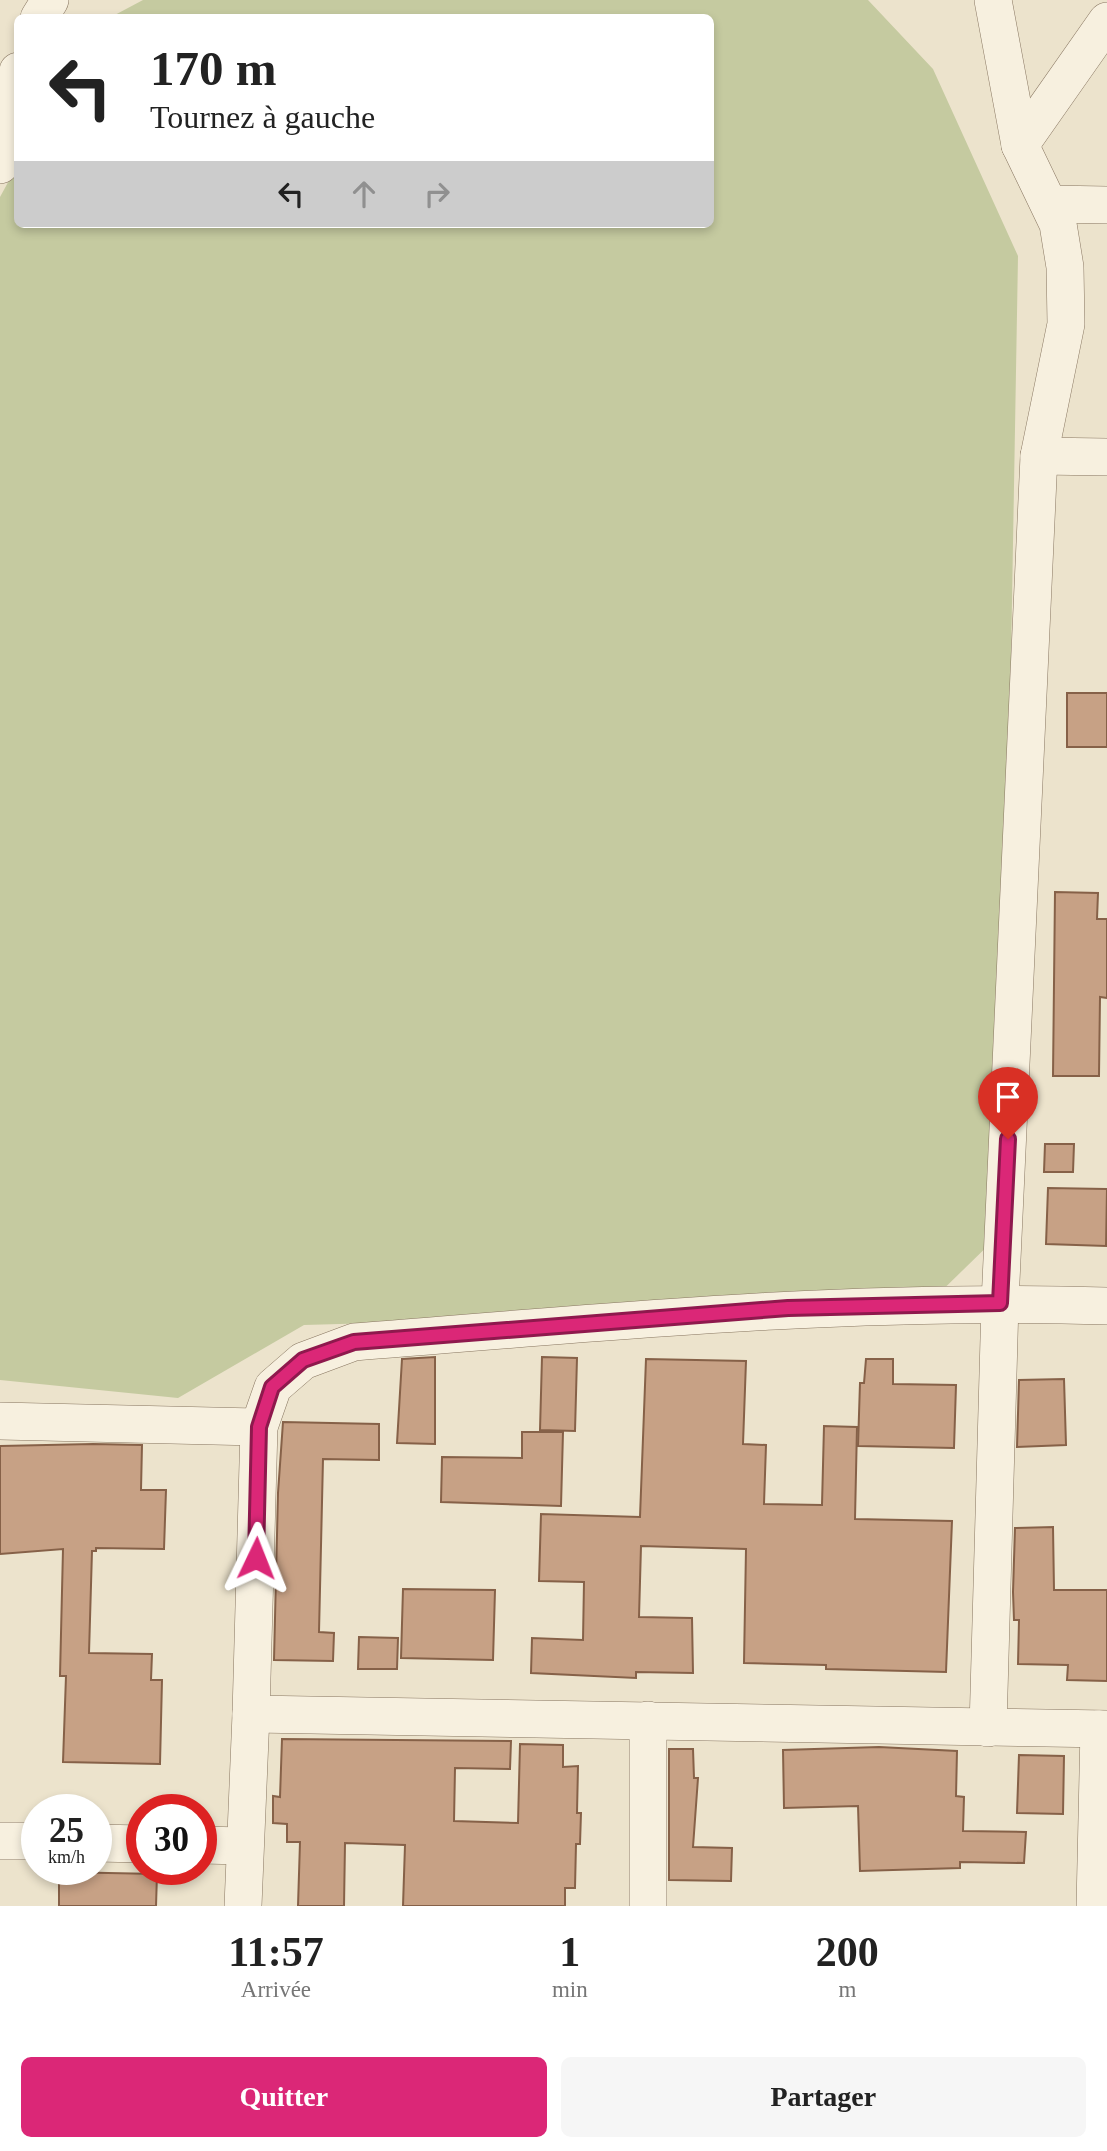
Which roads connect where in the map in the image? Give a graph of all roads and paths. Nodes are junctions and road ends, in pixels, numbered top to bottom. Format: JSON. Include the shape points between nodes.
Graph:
{"nodes":[{"id":1,"x":993,"y":0,"type":"edge"},
{"id":2,"x":1107,"y":21,"type":"edge"},
{"id":3,"x":14,"y":92,"type":"edge"},
{"id":4,"x":1020,"y":145,"type":"junction"},
{"id":5,"x":0,"y":165,"type":"edge"},
{"id":6,"x":1050,"y":204,"type":"junction"},
{"id":7,"x":1107,"y":205,"type":"edge"},
{"id":8,"x":1039,"y":456,"type":"junction"},
{"id":9,"x":1107,"y":457,"type":"edge"},
{"id":10,"x":1000,"y":1303,"type":"junction"},
{"id":11,"x":1107,"y":1306,"type":"edge"},
{"id":12,"x":0,"y":1421,"type":"edge"},
{"id":13,"x":259,"y":1427,"type":"junction"},
{"id":14,"x":251,"y":1714,"type":"junction"},
{"id":15,"x":648,"y":1720,"type":"junction"},
{"id":16,"x":988,"y":1728,"type":"junction"},
{"id":17,"x":1103,"y":1729,"type":"edge"},
{"id":18,"x":0,"y":1841,"type":"edge"},
{"id":19,"x":21,"y":1841,"type":"edge"},
{"id":20,"x":217,"y":1845,"type":"edge"},
{"id":21,"x":244,"y":1846,"type":"junction"},
{"id":22,"x":243,"y":1906,"type":"edge"},
{"id":23,"x":648,"y":1906,"type":"edge"},
{"id":24,"x":1094,"y":1906,"type":"edge"}],
"edges":[{"from":1,"to":4,"type":"street"},
{"from":2,"to":4,"type":"street"},
{"from":3,"to":5,"type":"street"},
{"from":4,"to":6,"type":"street"},
{"from":6,"to":7,"type":"street"},
{"from":6,"to":8,"type":"street","via":[[1065,267],[1066,324]]},
{"from":8,"to":9,"type":"street"},
{"from":8,"to":10,"type":"street"},
{"from":10,"to":11,"type":"street"},
{"from":10,"to":13,"type":"street","via":[[788,1308],[354,1342],[303,1360],[272,1387]]},
{"from":10,"to":16,"type":"street"},
{"from":12,"to":13,"type":"street"},
{"from":13,"to":14,"type":"street"},
{"from":14,"to":15,"type":"street"},
{"from":14,"to":21,"type":"street"},
{"from":15,"to":16,"type":"street"},
{"from":15,"to":23,"type":"street"},
{"from":16,"to":17,"type":"street"},
{"from":17,"to":24,"type":"street"},
{"from":18,"to":19,"type":"street"},
{"from":20,"to":21,"type":"street"},
{"from":21,"to":22,"type":"street"}]}
